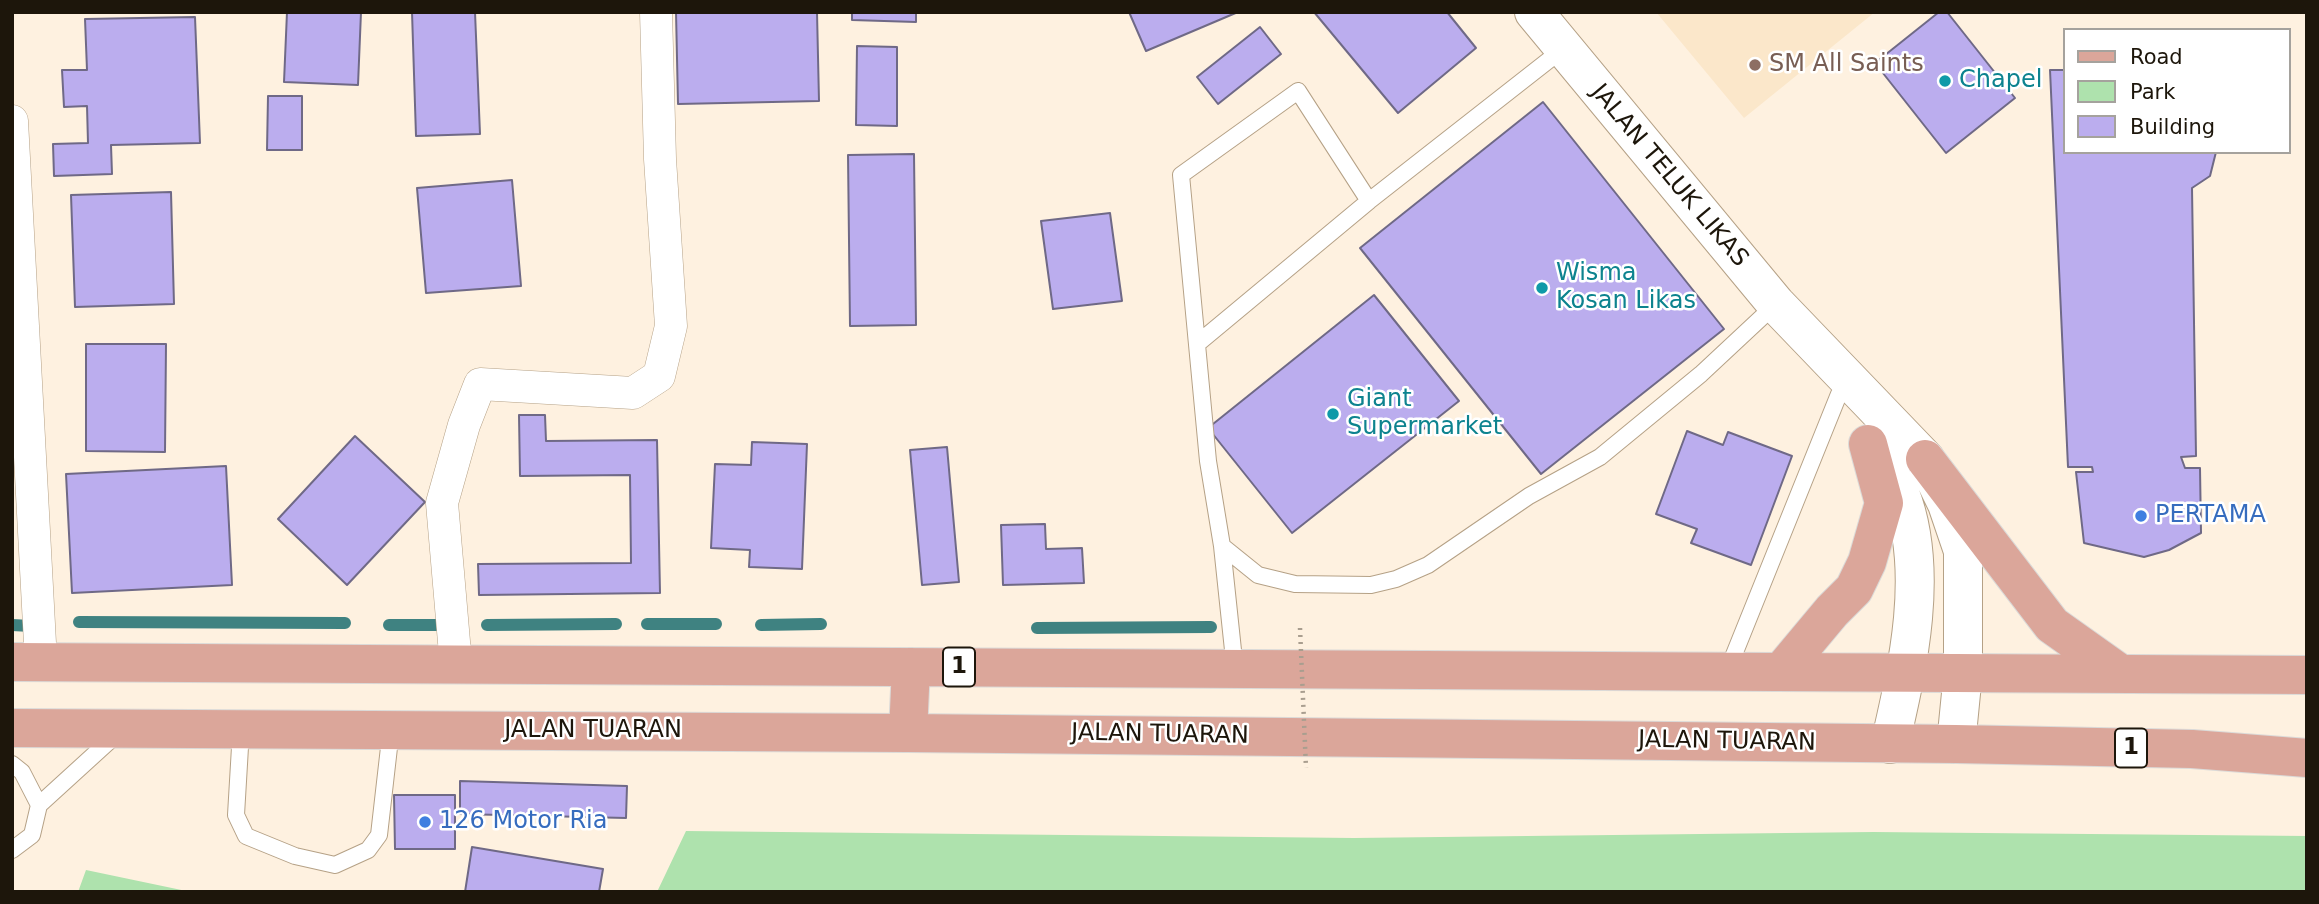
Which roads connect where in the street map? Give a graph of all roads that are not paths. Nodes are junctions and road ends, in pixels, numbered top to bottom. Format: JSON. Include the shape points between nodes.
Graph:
{"nodes":[{"id":1,"x":656,"y":12,"type":"edge"},
{"id":2,"x":1534,"y":12,"type":"edge"},
{"id":3,"x":1563,"y":49,"type":"junction"},
{"id":4,"x":12,"y":121,"type":"edge"},
{"id":5,"x":1369,"y":201,"type":"junction"},
{"id":6,"x":1776,"y":304,"type":"junction"},
{"id":7,"x":1808,"y":337,"type":"junction"},
{"id":8,"x":1197,"y":344,"type":"junction"},
{"id":9,"x":1839,"y":394,"type":"junction"},
{"id":10,"x":1868,"y":444,"type":"junction"},
{"id":11,"x":1925,"y":459,"type":"junction"},
{"id":12,"x":1222,"y":546,"type":"junction"},
{"id":13,"x":27,"y":662,"type":"edge"},
{"id":14,"x":456,"y":664,"type":"junction"},
{"id":15,"x":911,"y":667,"type":"junction"},
{"id":16,"x":1235,"y":669,"type":"junction"},
{"id":17,"x":1727,"y":672,"type":"junction"},
{"id":18,"x":1781,"y":672,"type":"junction"},
{"id":19,"x":1906,"y":672,"type":"junction"},
{"id":20,"x":1964,"y":673,"type":"junction"},
{"id":21,"x":2121,"y":674,"type":"junction"},
{"id":22,"x":2307,"y":675,"type":"edge"},
{"id":23,"x":12,"y":729,"type":"edge"},
{"id":24,"x":123,"y":729,"type":"junction"},
{"id":25,"x":241,"y":730,"type":"junction"},
{"id":26,"x":391,"y":730,"type":"junction"},
{"id":27,"x":908,"y":733,"type":"junction"},
{"id":28,"x":1890,"y":744,"type":"junction"},
{"id":29,"x":1956,"y":744,"type":"junction"},
{"id":30,"x":2307,"y":758,"type":"edge"},
{"id":31,"x":12,"y":764,"type":"edge"},
{"id":32,"x":39,"y":805,"type":"junction"},
{"id":33,"x":12,"y":850,"type":"edge"}],
"edges":[{"from":1,"to":14,"type":"street","via":[[671,326],[659,376],[633,393],[480,384],[442,503]]},
{"from":2,"to":3,"type":"street","name":"JALAN TELUK LIKAS"},
{"from":3,"to":5,"type":"lane"},
{"from":3,"to":6,"type":"street","name":"JALAN TELUK LIKAS"},
{"from":4,"to":13,"type":"street"},
{"from":5,"to":8,"type":"lane"},
{"from":5,"to":8,"type":"lane","via":[[1298,91],[1181,175]]},
{"from":6,"to":7,"type":"street","name":"JALAN TELUK LIKAS"},
{"from":6,"to":12,"type":"lane","via":[[1701,374],[1600,457],[1529,496],[1428,565],[1396,579],[1371,585],[1296,584],[1258,575]]},
{"from":7,"to":9,"type":"street","name":"JALAN TELUK LIKAS"},
{"from":7,"to":11,"type":"street","name":"JALAN TELUK LIKAS"},
{"from":8,"to":12,"type":"lane"},
{"from":9,"to":10,"type":"street","name":"JALAN TELUK LIKAS"},
{"from":9,"to":17,"type":"lane"},
{"from":10,"to":18,"type":"main road","via":[[1884,503],[1867,562],[1854,589]]},
{"from":10,"to":19,"type":"street","name":"JALAN TELUK LIKAS","via":[[1899,491],[1907,516],[1914,598]]},
{"from":11,"to":20,"type":"street","name":"JALAN TELUK LIKAS","via":[[1963,551]]},
{"from":11,"to":21,"type":"main road","via":[[2052,625]]},
{"from":12,"to":16,"type":"lane"},
{"from":13,"to":14,"type":"main road","number":"1"},
{"from":14,"to":15,"type":"main road","number":"1"},
{"from":15,"to":16,"type":"main road","number":"1"},
{"from":15,"to":27,"type":"main road"},
{"from":16,"to":17,"type":"main road","number":"1"},
{"from":17,"to":18,"type":"main road","number":"1"},
{"from":18,"to":19,"type":"main road","number":"1"},
{"from":19,"to":20,"type":"main road","number":"1"},
{"from":19,"to":28,"type":"street","name":"JALAN TELUK LIKAS"},
{"from":20,"to":21,"type":"main road","number":"1"},
{"from":20,"to":29,"type":"street","name":"JALAN TELUK LIKAS"},
{"from":21,"to":22,"type":"main road","number":"1"},
{"from":23,"to":24,"type":"main road","name":"JALAN TUARAN","number":"1"},
{"from":24,"to":25,"type":"main road","name":"JALAN TUARAN","number":"1"},
{"from":24,"to":32,"type":"lane"},
{"from":25,"to":26,"type":"main road","name":"JALAN TUARAN","number":"1"},
{"from":25,"to":26,"type":"lane","via":[[236,815],[246,836],[295,856],[335,865],[368,849],[379,835]]},
{"from":26,"to":27,"type":"main road","name":"JALAN TUARAN","number":"1"},
{"from":27,"to":28,"type":"main road","name":"JALAN TUARAN","number":"1"},
{"from":28,"to":29,"type":"main road","name":"JALAN TUARAN","number":"1"},
{"from":29,"to":30,"type":"main road","name":"JALAN TUARAN","number":"1","via":[[2192,749]]},
{"from":31,"to":32,"type":"lane","via":[[22,772]]},
{"from":32,"to":33,"type":"lane","via":[[32,835]]}]}
